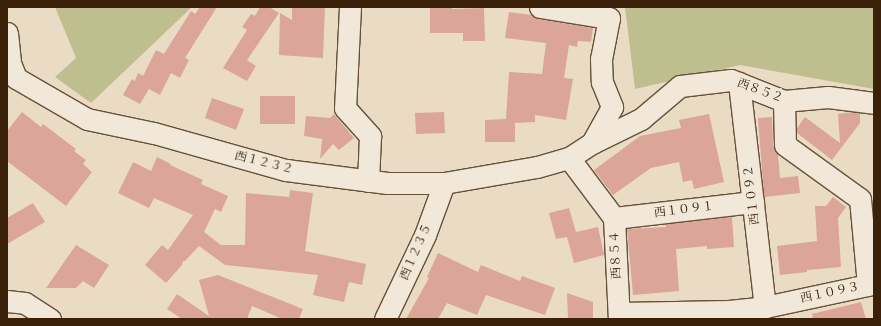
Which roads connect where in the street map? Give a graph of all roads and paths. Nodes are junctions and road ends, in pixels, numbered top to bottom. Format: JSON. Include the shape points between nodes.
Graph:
{"nodes":[{"id":1,"x":350,"y":7,"type":"edge"},
{"id":2,"x":540,"y":7,"type":"edge"},
{"id":3,"x":609,"y":12,"type":"edge"},
{"id":4,"x":7,"y":33,"type":"edge"},
{"id":5,"x":12,"y":84,"type":"edge"},
{"id":6,"x":740,"y":84,"type":"junction"},
{"id":7,"x":784,"y":101,"type":"junction"},
{"id":8,"x":874,"y":103,"type":"edge"},
{"id":9,"x":592,"y":143,"type":"junction"},
{"id":10,"x":570,"y":158,"type":"junction"},
{"id":11,"x":368,"y":181,"type":"junction"},
{"id":12,"x":444,"y":183,"type":"junction"},
{"id":13,"x":753,"y":202,"type":"junction"},
{"id":14,"x":614,"y":218,"type":"junction"},
{"id":15,"x":7,"y":300,"type":"edge"},
{"id":16,"x":766,"y":307,"type":"junction"},
{"id":17,"x":729,"y":315,"type":"edge"},
{"id":18,"x":619,"y":316,"type":"edge"},
{"id":19,"x":50,"y":319,"type":"edge"},
{"id":20,"x":385,"y":319,"type":"edge"}],
"edges":[{"from":1,"to":11,"type":"street","via":[[345,108],[370,136]]},
{"from":2,"to":3,"type":"street"},
{"from":3,"to":9,"type":"street","via":[[601,59],[602,82],[612,107]]},
{"from":4,"to":5,"type":"street","name":"西１２３２"},
{"from":5,"to":11,"type":"street","name":"西１２３２","via":[[87,119],[154,133],[286,170]]},
{"from":6,"to":7,"type":"street","name":"西８５２"},
{"from":6,"to":9,"type":"street","name":"西８５２","via":[[731,80],[680,86],[640,119]]},
{"from":6,"to":13,"type":"street","name":"西１０９２"},
{"from":7,"to":8,"type":"street","name":"西８５２","via":[[828,97]]},
{"from":7,"to":16,"type":"street","name":"西１０９３","via":[[785,145],[860,199],[868,285]]},
{"from":9,"to":10,"type":"street","name":"西８５２"},
{"from":10,"to":12,"type":"street","name":"西１２３２","via":[[537,167]]},
{"from":10,"to":14,"type":"street","name":"西８５４"},
{"from":11,"to":12,"type":"street","name":"西１２３２","via":[[387,184]]},
{"from":12,"to":20,"type":"street","name":"西１２３５","via":[[425,235]]},
{"from":13,"to":14,"type":"street","name":"西１０９１"},
{"from":13,"to":16,"type":"street","name":"西１０９２"},
{"from":14,"to":18,"type":"street","name":"西８５４"},
{"from":15,"to":19,"type":"street","via":[[25,302]]},
{"from":16,"to":17,"type":"street","name":"西１０９３"},
{"from":17,"to":18,"type":"street","name":"西１０９３"}]}
